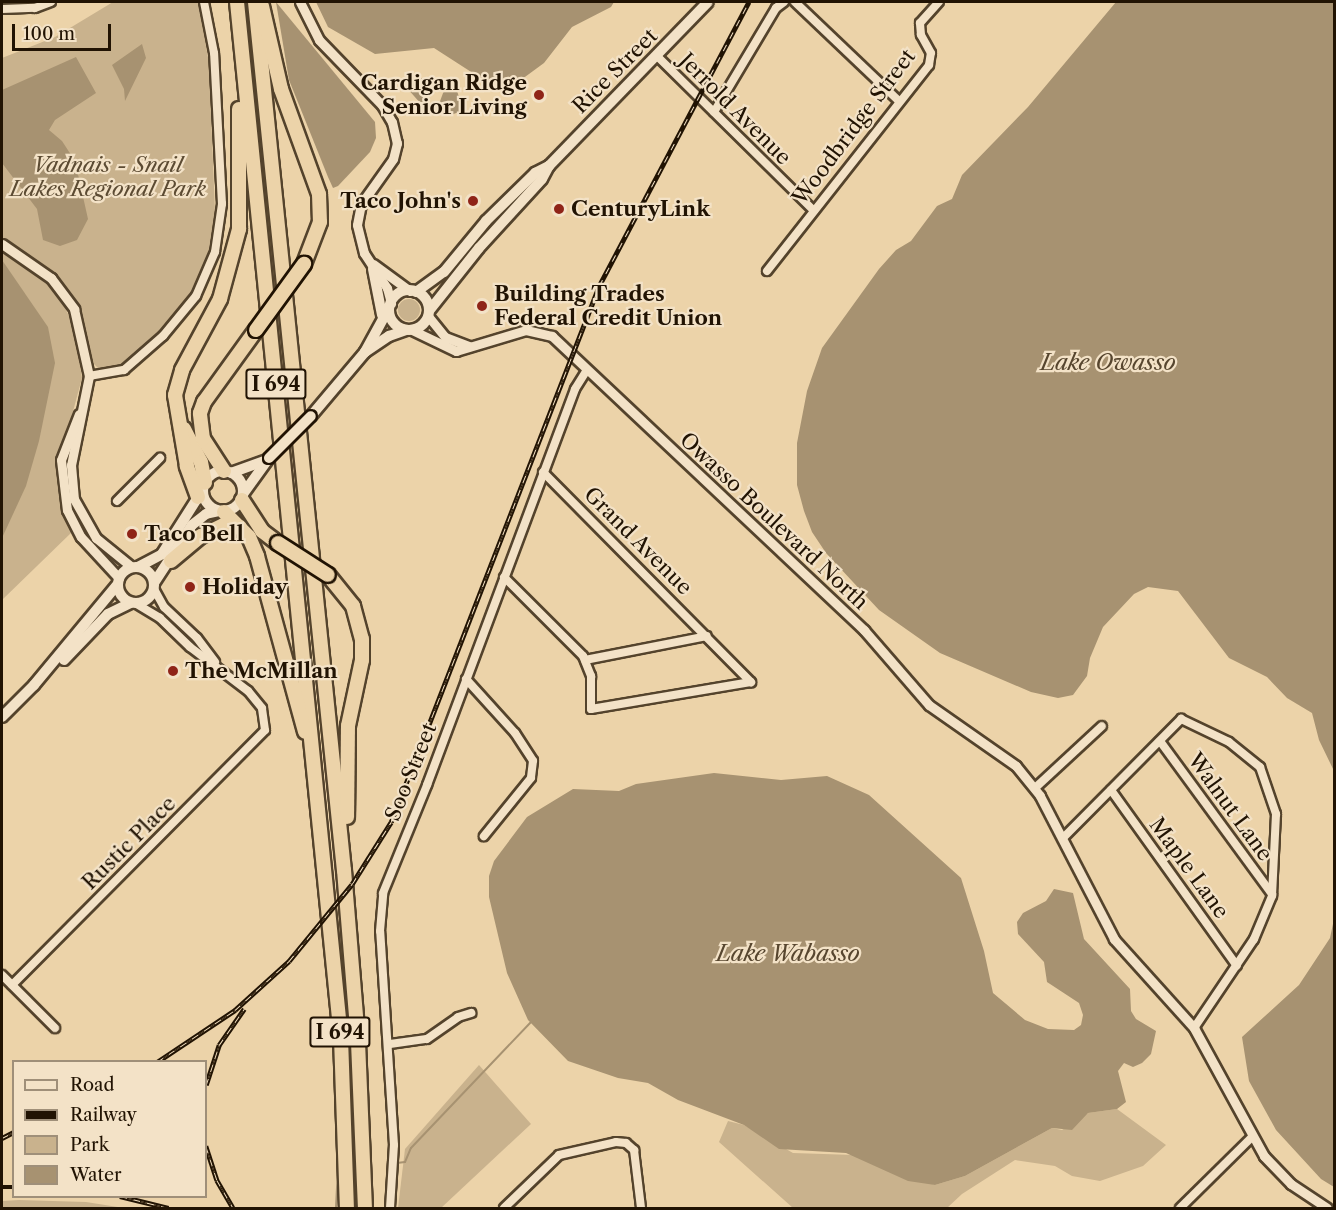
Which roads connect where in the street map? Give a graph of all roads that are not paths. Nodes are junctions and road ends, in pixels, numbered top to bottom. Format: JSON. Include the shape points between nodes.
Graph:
{"nodes":[{"id":1,"x":51,"y":2,"type":"edge"},
{"id":2,"x":204,"y":2,"type":"edge"},
{"id":3,"x":237,"y":2,"type":"edge"},
{"id":4,"x":255,"y":2,"type":"edge"},
{"id":5,"x":261,"y":2,"type":"edge"},
{"id":6,"x":300,"y":2,"type":"edge"},
{"id":7,"x":708,"y":2,"type":"edge"},
{"id":8,"x":784,"y":2,"type":"edge"},
{"id":9,"x":795,"y":2,"type":"edge"},
{"id":10,"x":939,"y":2,"type":"edge"},
{"id":11,"x":2,"y":9,"type":"edge"},
{"id":12,"x":658,"y":57,"type":"junction"},
{"id":13,"x":899,"y":101,"type":"junction"},
{"id":14,"x":714,"y":112,"type":"junction"},
{"id":15,"x":549,"y":166,"type":"junction"},
{"id":16,"x":814,"y":211,"type":"junction"},
{"id":17,"x":2,"y":244,"type":"edge"},
{"id":18,"x":372,"y":266,"type":"junction"},
{"id":19,"x":767,"y":271,"type":"dead end"},
{"id":20,"x":413,"y":291,"type":"junction"},
{"id":21,"x":387,"y":308,"type":"junction"},
{"id":22,"x":428,"y":314,"type":"junction"},
{"id":23,"x":409,"y":330,"type":"junction"},
{"id":24,"x":469,"y":346,"type":"junction"},
{"id":25,"x":365,"y":352,"type":"junction"},
{"id":26,"x":587,"y":370,"type":"junction"},
{"id":27,"x":89,"y":376,"type":"junction"},
{"id":28,"x":160,"y":458,"type":"dead end"},
{"id":29,"x":269,"y":458,"type":"junction"},
{"id":30,"x":228,"y":472,"type":"junction"},
{"id":31,"x":543,"y":472,"type":"junction"},
{"id":32,"x":202,"y":489,"type":"junction"},
{"id":33,"x":242,"y":497,"type":"junction"},
{"id":34,"x":70,"y":501,"type":"junction"},
{"id":35,"x":117,"y":501,"type":"dead end"},
{"id":36,"x":221,"y":512,"type":"junction"},
{"id":37,"x":240,"y":527,"type":"junction"},
{"id":38,"x":171,"y":561,"type":"junction"},
{"id":39,"x":135,"y":567,"type":"junction"},
{"id":40,"x":504,"y":577,"type":"junction"},
{"id":41,"x":118,"y":581,"type":"junction"},
{"id":42,"x":154,"y":586,"type":"junction"},
{"id":43,"x":134,"y":603,"type":"junction"},
{"id":44,"x":707,"y":636,"type":"junction"},
{"id":45,"x":585,"y":660,"type":"junction"},
{"id":46,"x":219,"y":668,"type":"junction"},
{"id":47,"x":466,"y":679,"type":"junction"},
{"id":48,"x":34,"y":685,"type":"junction"},
{"id":49,"x":2,"y":717,"type":"edge"},
{"id":50,"x":1102,"y":726,"type":"dead end"},
{"id":51,"x":1160,"y":741,"type":"junction"},
{"id":52,"x":314,"y":767,"type":"junction"},
{"id":53,"x":1035,"y":788,"type":"junction"},
{"id":54,"x":1111,"y":790,"type":"junction"},
{"id":55,"x":484,"y":836,"type":"dead end"},
{"id":56,"x":1063,"y":838,"type":"junction"},
{"id":57,"x":344,"y":870,"type":"junction"},
{"id":58,"x":1272,"y":894,"type":"junction"},
{"id":59,"x":1237,"y":966,"type":"junction"},
{"id":60,"x":2,"y":975,"type":"edge"},
{"id":61,"x":12,"y":985,"type":"junction"},
{"id":62,"x":471,"y":1013,"type":"dead end"},
{"id":63,"x":55,"y":1028,"type":"dead end"},
{"id":64,"x":1194,"y":1028,"type":"junction"},
{"id":65,"x":390,"y":1044,"type":"junction"},
{"id":66,"x":1252,"y":1137,"type":"junction"},
{"id":67,"x":347,"y":1209,"type":"edge"},
{"id":68,"x":365,"y":1209,"type":"edge"},
{"id":69,"x":390,"y":1209,"type":"edge"},
{"id":70,"x":504,"y":1209,"type":"edge"},
{"id":71,"x":641,"y":1209,"type":"edge"},
{"id":72,"x":1180,"y":1209,"type":"edge"},
{"id":73,"x":1327,"y":1209,"type":"edge"}],
"edges":[{"from":1,"to":11,"type":"street","via":[[35,8]]},
{"from":2,"to":27,"type":"street","via":[[214,53],[222,204],[215,252],[196,296],[163,336],[124,370]]},
{"from":3,"to":32,"type":"highway","via":[[241,217],[223,291],[182,370],[178,388],[177,420]]},
{"from":3,"to":52,"type":"highway","number":"I 694"},
{"from":4,"to":57,"type":"highway","number":"I 694"},
{"from":5,"to":30,"type":"highway","bridge":true,"via":[[281,89],[319,194],[320,222],[304,264],[208,395],[200,413],[204,439]]},
{"from":6,"to":18,"type":"street","via":[[319,40],[382,105],[395,132],[393,159],[366,195],[358,215],[357,234]]},
{"from":7,"to":12,"type":"main road","name":"Rice Street"},
{"from":8,"to":14,"type":"street","via":[[776,8]]},
{"from":9,"to":13,"type":"street"},
{"from":10,"to":13,"type":"street","name":"Woodbridge Street","via":[[920,23],[921,35],[932,52],[929,65]]},
{"from":12,"to":14,"type":"street","name":"Jerrold Avenue"},
{"from":12,"to":15,"type":"main road","name":"Rice Street"},
{"from":13,"to":16,"type":"street","name":"Woodbridge Street"},
{"from":14,"to":16,"type":"street","name":"Jerrold Avenue"},
{"from":15,"to":20,"type":"main road","name":"Rice Street","via":[[535,172],[486,221],[436,280]]},
{"from":15,"to":22,"type":"main road","name":"Rice Street"},
{"from":16,"to":19,"type":"street","name":"Woodbridge Street"},
{"from":17,"to":27,"type":"street","via":[[40,269],[68,298],[78,319]]},
{"from":18,"to":20,"type":"street"},
{"from":18,"to":21,"type":"main road"},
{"from":20,"to":21,"type":"main road","via":[[398,294]]},
{"from":20,"to":22,"type":"main road","via":[[425,299]]},
{"from":21,"to":23,"type":"main road","via":[[395,325]]},
{"from":21,"to":25,"type":"main road"},
{"from":22,"to":23,"type":"main road","via":[[422,326]]},
{"from":22,"to":24,"type":"street","via":[[445,337]]},
{"from":23,"to":24,"type":"street","name":"Owasso Boulevard North","via":[[453,351]]},
{"from":23,"to":25,"type":"main road","via":[[388,336]]},
{"from":24,"to":26,"type":"street","name":"Owasso Boulevard North","via":[[519,331],[539,331],[552,336]]},
{"from":25,"to":29,"type":"main road","bridge":true},
{"from":26,"to":31,"type":"street","name":"Soo Street","via":[[575,389]]},
{"from":26,"to":53,"type":"street","name":"Owasso Boulevard North","via":[[864,630],[929,705],[1016,766]]},
{"from":27,"to":34,"type":"street","via":[[71,465]]},
{"from":28,"to":35,"type":"street"},
{"from":29,"to":30,"type":"main road"},
{"from":29,"to":33,"type":"main road"},
{"from":30,"to":32,"type":"main road","via":[[213,474]]},
{"from":30,"to":33,"type":"main road","via":[[241,481]]},
{"from":31,"to":40,"type":"street","name":"Soo Street"},
{"from":31,"to":44,"type":"street","name":"Grand Avenue"},
{"from":32,"to":36,"type":"main road","via":[[206,500]]},
{"from":32,"to":39,"type":"main road","via":[[162,554]]},
{"from":33,"to":36,"type":"main road"},
{"from":33,"to":57,"type":"highway","bridge":true,"via":[[262,531],[328,575],[353,606],[363,651],[348,726]]},
{"from":34,"to":39,"type":"street","via":[[96,538]]},
{"from":34,"to":41,"type":"street","via":[[81,537]]},
{"from":36,"to":37,"type":"highway"},
{"from":36,"to":38,"type":"main road","via":[[206,514],[192,525]]},
{"from":37,"to":38,"type":"highway","via":[[224,525],[201,536]]},
{"from":37,"to":52,"type":"highway","via":[[257,556]]},
{"from":38,"to":42,"type":"main road"},
{"from":39,"to":41,"type":"main road"},
{"from":39,"to":42,"type":"main road","via":[[149,572]]},
{"from":40,"to":45,"type":"street"},
{"from":40,"to":47,"type":"street","name":"Soo Street"},
{"from":41,"to":43,"type":"main road","via":[[121,596]]},
{"from":41,"to":48,"type":"main road"},
{"from":42,"to":43,"type":"main road","via":[[148,599]]},
{"from":42,"to":46,"type":"street","via":[[164,607],[197,638]]},
{"from":43,"to":46,"type":"street","via":[[160,618]]},
{"from":43,"to":48,"type":"main road","via":[[108,614],[56,669]]},
{"from":44,"to":45,"type":"street"},
{"from":44,"to":45,"type":"street","name":"Grand Avenue","via":[[751,682],[591,709],[593,685]]},
{"from":46,"to":61,"type":"street","name":"Rustic Place","via":[[257,700],[266,724],[263,735]]},
{"from":47,"to":55,"type":"street","via":[[519,738],[533,761],[531,778]]},
{"from":47,"to":65,"type":"street","name":"Soo Street","via":[[383,893],[380,931]]},
{"from":48,"to":49,"type":"main road"},
{"from":50,"to":53,"type":"street"},
{"from":51,"to":54,"type":"street"},
{"from":51,"to":58,"type":"street","name":"Walnut Lane"},
{"from":51,"to":58,"type":"street","via":[[1181,719],[1229,742],[1260,766],[1276,814]]},
{"from":52,"to":67,"type":"highway","number":"I 694","via":[[341,1038]]},
{"from":53,"to":56,"type":"street","name":"Owasso Boulevard North"},
{"from":54,"to":56,"type":"street"},
{"from":54,"to":59,"type":"street","name":"Maple Lane"},
{"from":56,"to":64,"type":"street","name":"Owasso Boulevard North","via":[[1114,939]]},
{"from":57,"to":68,"type":"highway","number":"I 694","via":[[358,1042]]},
{"from":58,"to":59,"type":"street","via":[[1254,939]]},
{"from":59,"to":64,"type":"street"},
{"from":60,"to":61,"type":"street"},
{"from":61,"to":63,"type":"street"},
{"from":62,"to":65,"type":"street","via":[[458,1017],[427,1039]]},
{"from":64,"to":66,"type":"street","name":"Owasso Boulevard North"},
{"from":65,"to":69,"type":"street","name":"Soo Street","via":[[394,1145]]},
{"from":66,"to":72,"type":"street"},
{"from":66,"to":73,"type":"street","name":"Owasso Boulevard North","via":[[1281,1176]]},
{"from":70,"to":71,"type":"street","via":[[559,1155],[577,1148],[622,1142],[636,1155]]}]}
